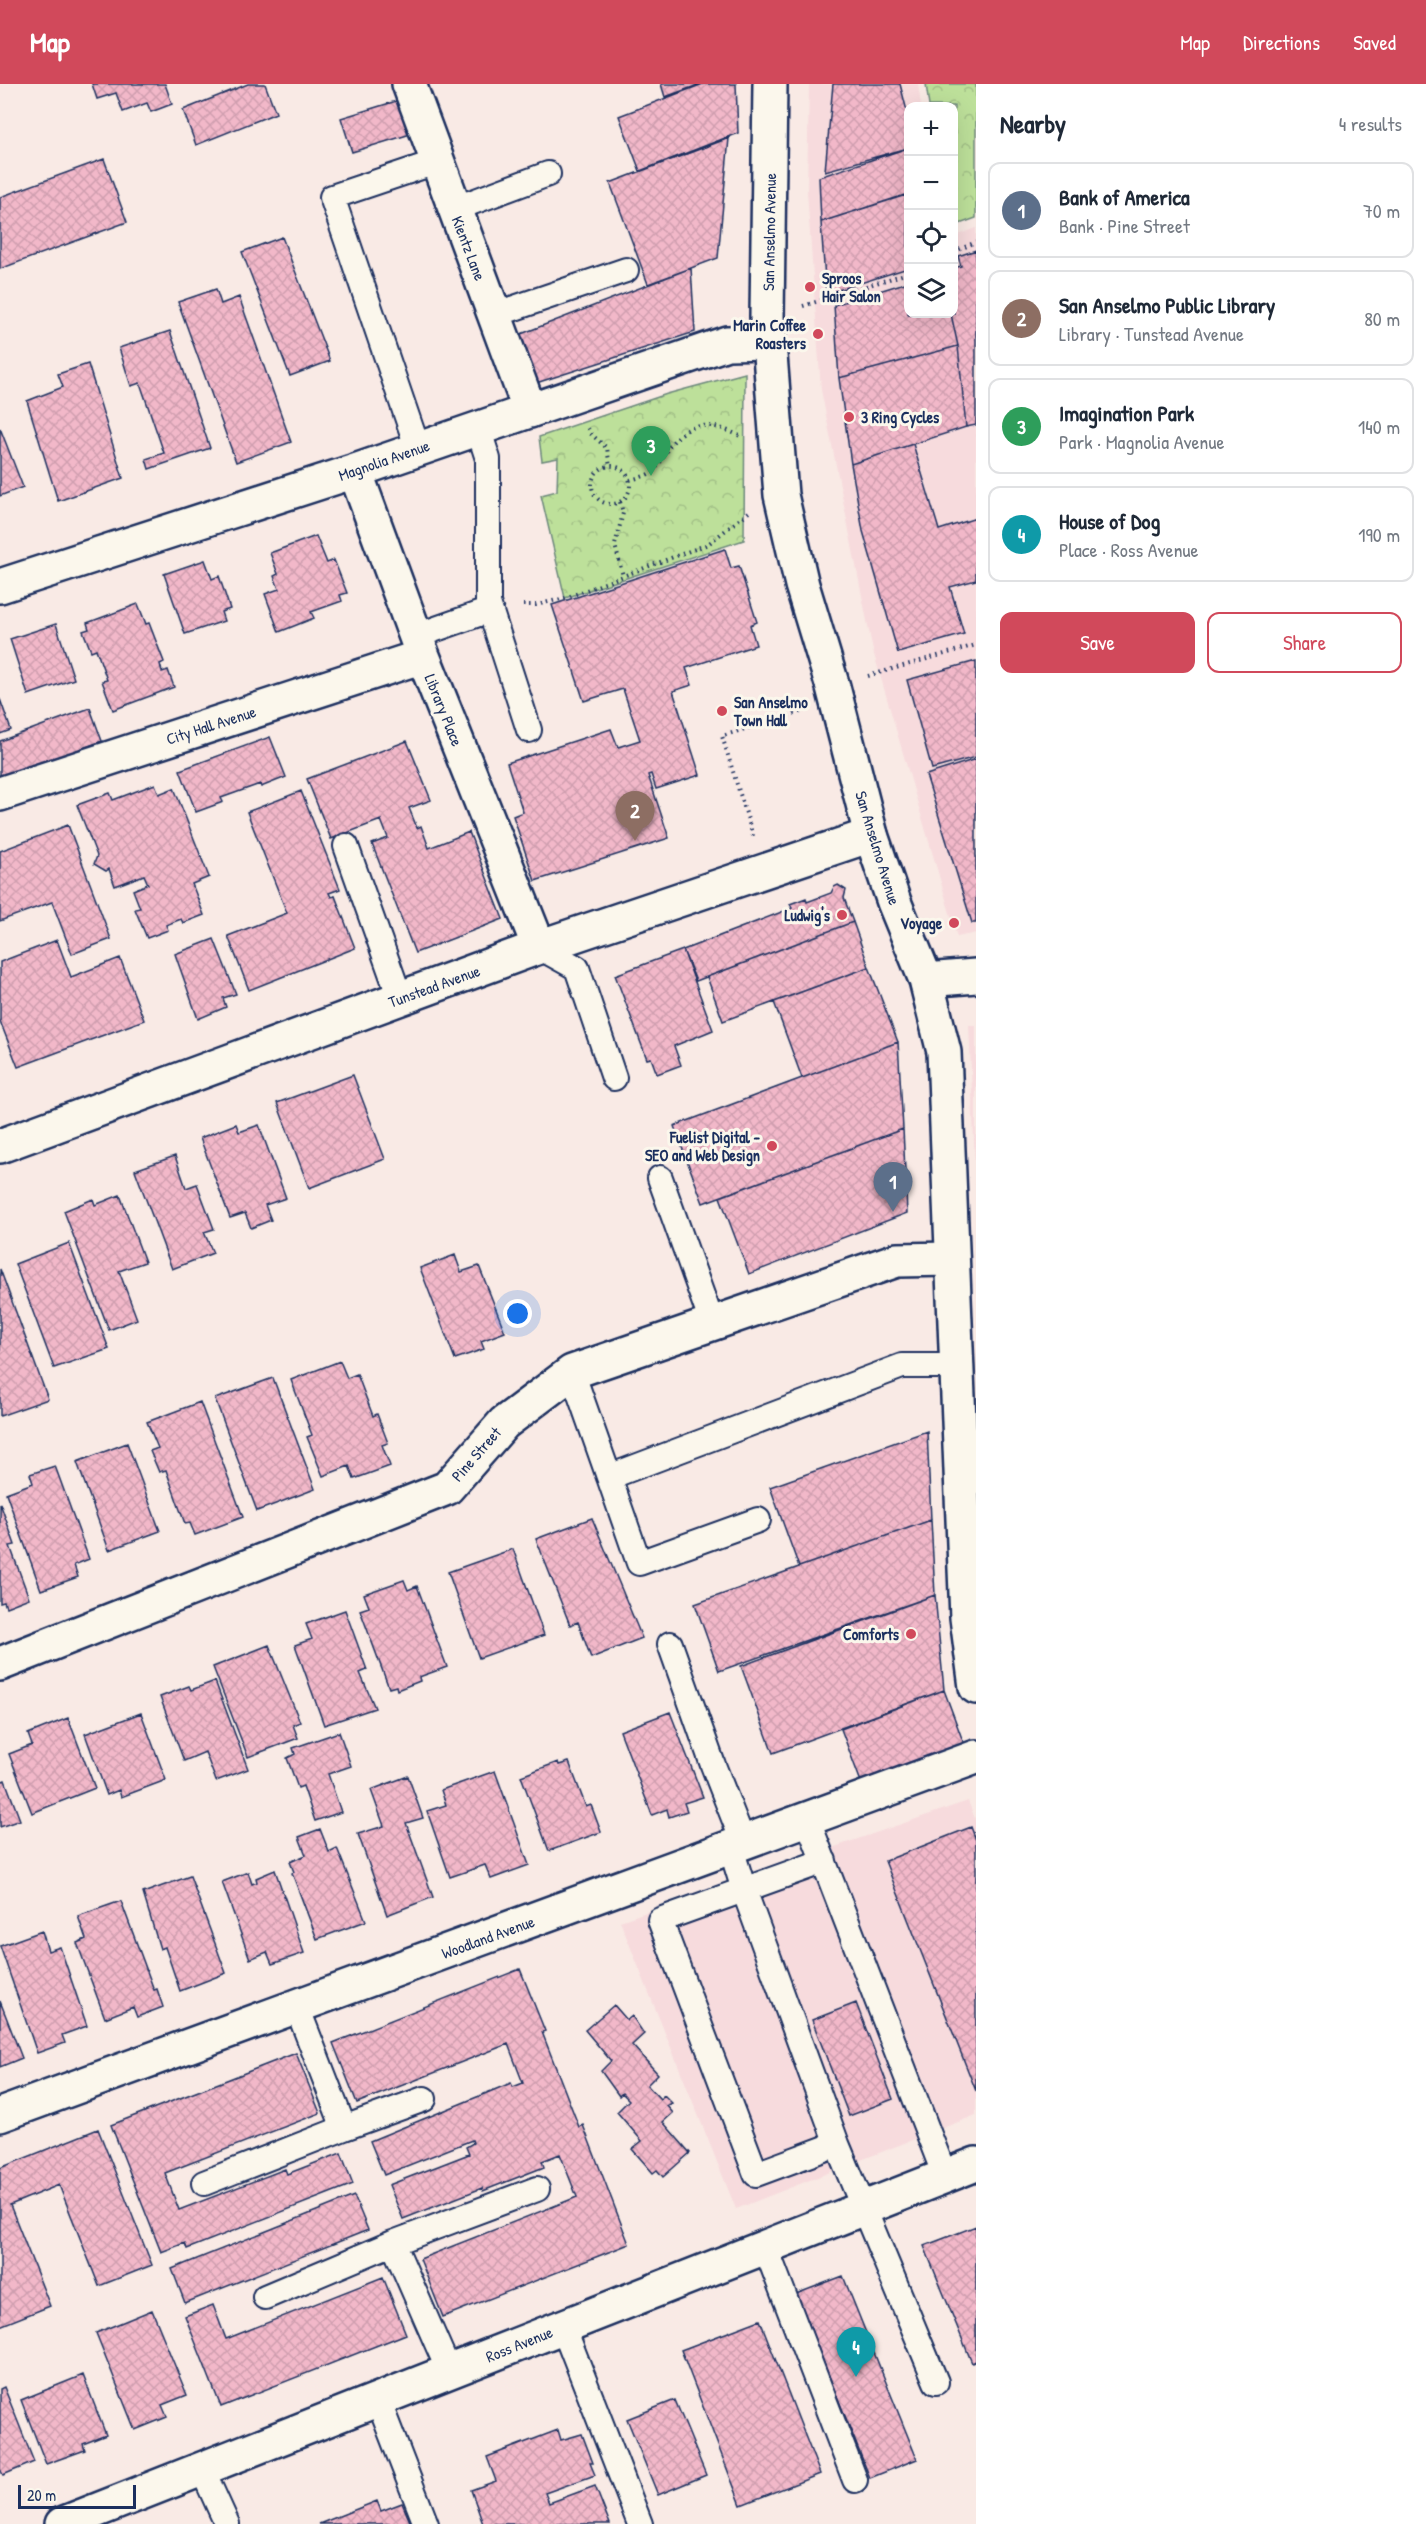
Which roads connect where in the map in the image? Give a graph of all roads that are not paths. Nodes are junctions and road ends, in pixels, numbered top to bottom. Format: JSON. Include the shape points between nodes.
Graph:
{"nodes":[{"id":1,"x":409,"y":84,"type":"edge"},
{"id":2,"x":770,"y":84,"type":"edge"},
{"id":3,"x":436,"y":162,"type":"junction"},
{"id":4,"x":548,"y":174,"type":"dead end"},
{"id":5,"x":454,"y":209,"type":"junction"},
{"id":6,"x":626,"y":270,"type":"dead end"},
{"id":7,"x":494,"y":315,"type":"junction"},
{"id":8,"x":768,"y":329,"type":"junction"},
{"id":9,"x":530,"y":411,"type":"junction"},
{"id":10,"x":478,"y":428,"type":"junction"},
{"id":11,"x":418,"y":449,"type":"junction"},
{"id":12,"x":355,"y":471,"type":"junction"},
{"id":13,"x":0,"y":586,"type":"edge"},
{"id":14,"x":489,"y":607,"type":"junction"},
{"id":15,"x":419,"y":646,"type":"junction"},
{"id":16,"x":529,"y":730,"type":"dead end"},
{"id":17,"x":0,"y":794,"type":"edge"},
{"id":18,"x":871,"y":835,"type":"junction"},
{"id":19,"x":346,"y":846,"type":"dead end"},
{"id":20,"x":539,"y":947,"type":"junction"},
{"id":21,"x":976,"y":975,"type":"edge"},
{"id":22,"x":926,"y":980,"type":"junction"},
{"id":23,"x":399,"y":998,"type":"junction"},
{"id":24,"x":614,"y":1078,"type":"dead end"},
{"id":25,"x":0,"y":1146,"type":"edge"},
{"id":26,"x":660,"y":1178,"type":"dead end"},
{"id":27,"x":951,"y":1258,"type":"junction"},
{"id":28,"x":712,"y":1323,"type":"junction"},
{"id":29,"x":966,"y":1366,"type":"edge"},
{"id":30,"x":572,"y":1372,"type":"junction"},
{"id":31,"x":609,"y":1478,"type":"junction"},
{"id":32,"x":758,"y":1520,"type":"dead end"},
{"id":33,"x":670,"y":1644,"type":"dead end"},
{"id":34,"x":0,"y":1664,"type":"edge"},
{"id":35,"x":976,"y":1687,"type":"edge"},
{"id":36,"x":976,"y":1757,"type":"edge"},
{"id":37,"x":808,"y":1821,"type":"junction"},
{"id":38,"x":738,"y":1846,"type":"junction"},
{"id":39,"x":824,"y":1861,"type":"junction"},
{"id":40,"x":744,"y":1890,"type":"junction"},
{"id":41,"x":297,"y":2007,"type":"junction"},
{"id":42,"x":424,"y":2098,"type":"dead end"},
{"id":43,"x":0,"y":2115,"type":"edge"},
{"id":44,"x":344,"y":2128,"type":"junction"},
{"id":45,"x":837,"y":2144,"type":"junction"},
{"id":46,"x":976,"y":2164,"type":"edge"},
{"id":47,"x":945,"y":2176,"type":"junction"},
{"id":48,"x":204,"y":2183,"type":"dead end"},
{"id":49,"x":537,"y":2189,"type":"dead end"},
{"id":50,"x":863,"y":2208,"type":"junction"},
{"id":51,"x":393,"y":2243,"type":"junction"},
{"id":52,"x":765,"y":2246,"type":"junction"},
{"id":53,"x":265,"y":2297,"type":"dead end"},
{"id":54,"x":563,"y":2326,"type":"junction"},
{"id":55,"x":449,"y":2371,"type":"junction"},
{"id":56,"x":936,"y":2382,"type":"dead end"},
{"id":57,"x":378,"y":2400,"type":"junction"},
{"id":58,"x":202,"y":2469,"type":"junction"},
{"id":59,"x":855,"y":2480,"type":"dead end"},
{"id":60,"x":83,"y":2520,"type":"edge"},
{"id":61,"x":227,"y":2524,"type":"edge"},
{"id":62,"x":426,"y":2524,"type":"edge"},
{"id":63,"x":640,"y":2524,"type":"edge"}],
"edges":[{"from":1,"to":3,"type":"street","name":"Kientz Lane"},
{"from":2,"to":8,"type":"street","name":"San Anselmo Avenue"},
{"from":3,"to":5,"type":"street","name":"Kientz Lane"},
{"from":3,"to":11,"type":"lane","via":[[332,197]]},
{"from":4,"to":5,"type":"lane"},
{"from":5,"to":7,"type":"street","name":"Kientz Lane"},
{"from":6,"to":7,"type":"lane"},
{"from":7,"to":9,"type":"street","name":"Kientz Lane"},
{"from":8,"to":9,"type":"street","name":"Magnolia Avenue"},
{"from":8,"to":18,"type":"street","name":"San Anselmo Avenue","via":[[781,495]]},
{"from":9,"to":10,"type":"street","name":"Magnolia Avenue"},
{"from":10,"to":11,"type":"street","name":"Magnolia Avenue"},
{"from":10,"to":14,"type":"lane","via":[[488,459]]},
{"from":11,"to":12,"type":"street","name":"Magnolia Avenue"},
{"from":12,"to":13,"type":"street","name":"Magnolia Avenue"},
{"from":12,"to":15,"type":"street","name":"Library Place"},
{"from":14,"to":15,"type":"lane"},
{"from":14,"to":16,"type":"lane"},
{"from":15,"to":17,"type":"street","name":"City Hall Avenue"},
{"from":15,"to":20,"type":"street","name":"Library Place"},
{"from":18,"to":20,"type":"street","name":"Tunstead Avenue"},
{"from":18,"to":22,"type":"street","name":"San Anselmo Avenue"},
{"from":19,"to":23,"type":"lane"},
{"from":20,"to":23,"type":"street","name":"Tunstead Avenue"},
{"from":20,"to":24,"type":"lane","via":[[577,968]]},
{"from":21,"to":22,"type":"street"},
{"from":22,"to":27,"type":"street","name":"San Anselmo Avenue","via":[[944,1052]]},
{"from":23,"to":25,"type":"street","name":"Tunstead Avenue"},
{"from":26,"to":28,"type":"lane"},
{"from":27,"to":28,"type":"street","name":"Pine Street","via":[[897,1260]]},
{"from":27,"to":29,"type":"street","name":"San Anselmo Avenue"},
{"from":28,"to":30,"type":"street","name":"Pine Street"},
{"from":29,"to":31,"type":"lane","via":[[902,1366]]},
{"from":29,"to":35,"type":"street","name":"San Anselmo Avenue","via":[[967,1618]]},
{"from":30,"to":31,"type":"lane"},
{"from":30,"to":34,"type":"street","name":"Pine Street","via":[[504,1423],[447,1488]]},
{"from":31,"to":32,"type":"lane","via":[[639,1563]]},
{"from":33,"to":38,"type":"lane"},
{"from":36,"to":37,"type":"street","name":"Woodland Avenue"},
{"from":37,"to":38,"type":"street","name":"Woodland Avenue"},
{"from":37,"to":39,"type":"lane"},
{"from":38,"to":40,"type":"lane"},
{"from":38,"to":41,"type":"street","name":"Woodland Avenue"},
{"from":39,"to":40,"type":"lane"},
{"from":39,"to":47,"type":"lane"},
{"from":40,"to":45,"type":"lane"},
{"from":40,"to":45,"type":"lane","via":[[660,1920],[756,2174]]},
{"from":41,"to":43,"type":"street","name":"Woodland Avenue"},
{"from":41,"to":44,"type":"lane"},
{"from":42,"to":44,"type":"lane"},
{"from":44,"to":48,"type":"lane"},
{"from":45,"to":50,"type":"lane"},
{"from":46,"to":47,"type":"street","name":"Ross Avenue"},
{"from":47,"to":50,"type":"street","name":"Ross Avenue"},
{"from":49,"to":51,"type":"lane"},
{"from":50,"to":52,"type":"street","name":"Ross Avenue"},
{"from":50,"to":56,"type":"lane"},
{"from":51,"to":53,"type":"lane"},
{"from":51,"to":55,"type":"lane"},
{"from":52,"to":54,"type":"street","name":"Ross Avenue"},
{"from":52,"to":59,"type":"lane"},
{"from":54,"to":55,"type":"street","name":"Ross Avenue"},
{"from":54,"to":63,"type":"lane"},
{"from":55,"to":57,"type":"street","name":"Ross Avenue"},
{"from":57,"to":58,"type":"street","name":"Ross Avenue"},
{"from":57,"to":62,"type":"lane"},
{"from":58,"to":60,"type":"street","name":"Ross Avenue"},
{"from":58,"to":61,"type":"lane"}]}
